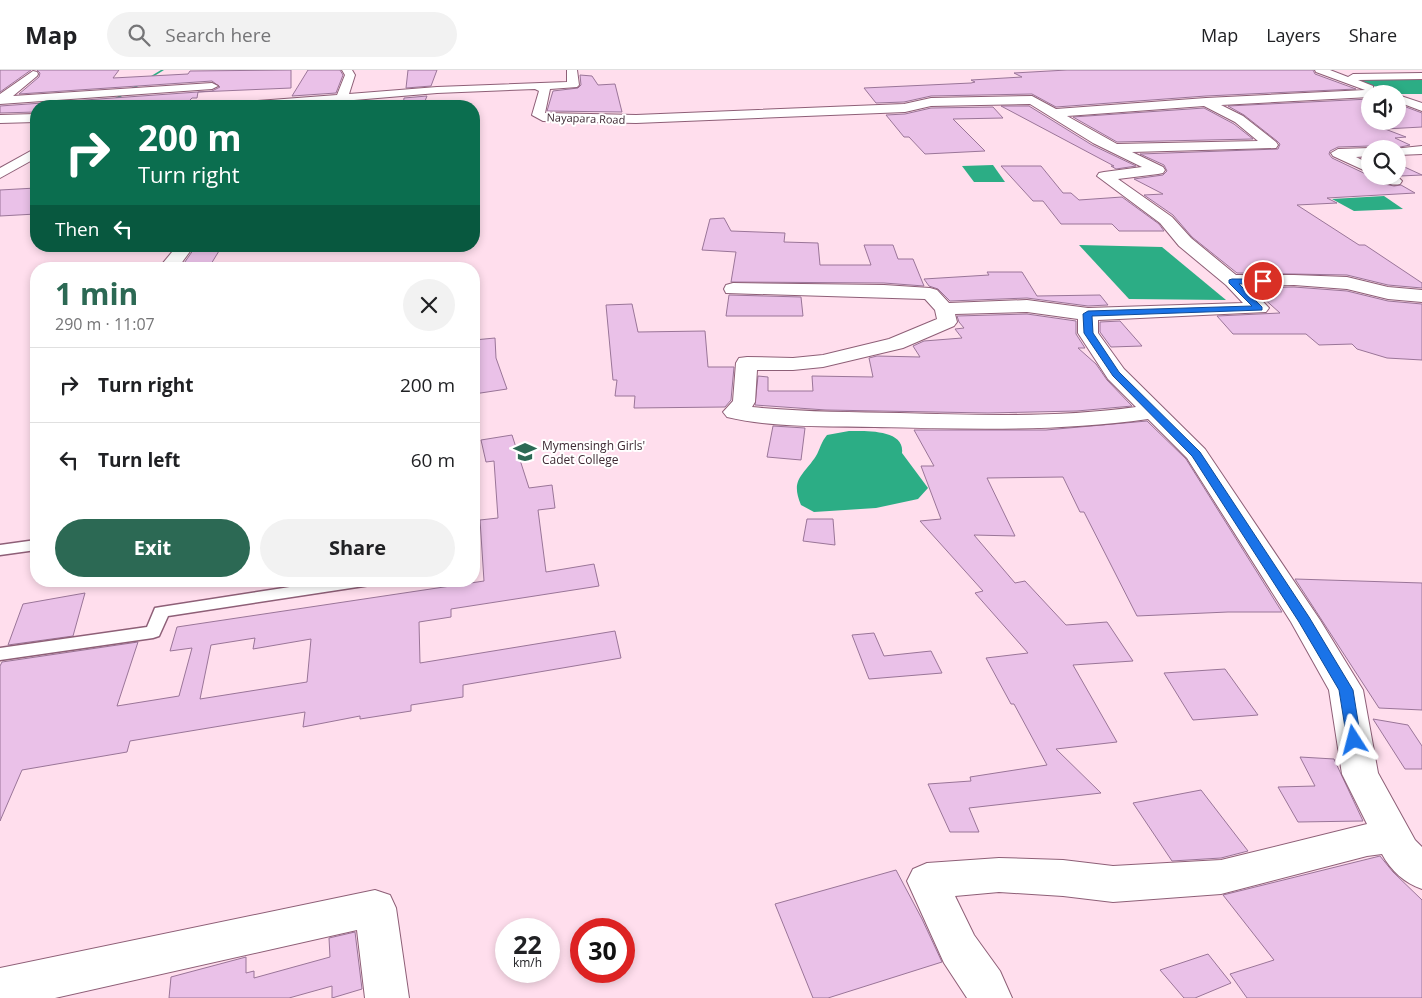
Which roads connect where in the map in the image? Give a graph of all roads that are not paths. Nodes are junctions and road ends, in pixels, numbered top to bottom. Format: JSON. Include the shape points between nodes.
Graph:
{"nodes":[{"id":1,"x":347,"y":70,"type":"edge"},
{"id":2,"x":572,"y":70,"type":"edge"},
{"id":3,"x":1320,"y":70,"type":"edge"},
{"id":4,"x":33,"y":74,"type":"dead end"},
{"id":5,"x":1422,"y":76,"type":"edge"},
{"id":6,"x":1339,"y":77,"type":"junction"},
{"id":7,"x":85,"y":83,"type":"dead end"},
{"id":8,"x":1361,"y":85,"type":"edge"},
{"id":9,"x":216,"y":86,"type":"dead end"},
{"id":10,"x":540,"y":86,"type":"junction"},
{"id":11,"x":399,"y":93,"type":"junction"},
{"id":12,"x":76,"y":94,"type":"junction"},
{"id":13,"x":1361,"y":94,"type":"edge"},
{"id":14,"x":342,"y":98,"type":"junction"},
{"id":15,"x":1406,"y":98,"type":"edge"},
{"id":16,"x":1422,"y":98,"type":"edge"},
{"id":17,"x":0,"y":100,"type":"edge"},
{"id":18,"x":333,"y":100,"type":"edge"},
{"id":19,"x":394,"y":100,"type":"edge"},
{"id":20,"x":1406,"y":101,"type":"edge"},
{"id":21,"x":1206,"y":102,"type":"junction"},
{"id":22,"x":1422,"y":107,"type":"edge"},
{"id":23,"x":1054,"y":113,"type":"junction"},
{"id":24,"x":30,"y":118,"type":"edge"},
{"id":25,"x":0,"y":119,"type":"edge"},
{"id":26,"x":1115,"y":148,"type":"junction"},
{"id":27,"x":1422,"y":150,"type":"edge"},
{"id":28,"x":1406,"y":151,"type":"edge"},
{"id":29,"x":1361,"y":152,"type":"edge"},
{"id":30,"x":30,"y":156,"type":"edge"},
{"id":31,"x":1361,"y":164,"type":"edge"},
{"id":32,"x":0,"y":174,"type":"edge"},
{"id":33,"x":181,"y":252,"type":"edge"},
{"id":34,"x":173,"y":262,"type":"edge"},
{"id":35,"x":1232,"y":282,"type":"junction"},
{"id":36,"x":733,"y":289,"type":"dead end"},
{"id":37,"x":1422,"y":296,"type":"edge"},
{"id":38,"x":944,"y":309,"type":"junction"},
{"id":39,"x":1088,"y":314,"type":"junction"},
{"id":40,"x":1153,"y":411,"type":"junction"},
{"id":41,"x":30,"y":546,"type":"edge"},
{"id":42,"x":0,"y":550,"type":"edge"},
{"id":43,"x":325,"y":587,"type":"edge"},
{"id":44,"x":0,"y":654,"type":"edge"},
{"id":45,"x":1393,"y":837,"type":"junction"},
{"id":46,"x":1422,"y":872,"type":"edge"},
{"id":47,"x":0,"y":989,"type":"edge"},
{"id":48,"x":387,"y":998,"type":"edge"},
{"id":49,"x":990,"y":998,"type":"edge"}],
"edges":[{"from":1,"to":14,"type":"street","via":[[350,75],[343,85]]},
{"from":2,"to":10,"type":"street","via":[[573,85]]},
{"from":3,"to":6,"type":"street"},
{"from":4,"to":17,"type":"street"},
{"from":5,"to":6,"type":"street"},
{"from":6,"to":8,"type":"street"},
{"from":7,"to":12,"type":"street"},
{"from":9,"to":12,"type":"street"},
{"from":10,"to":11,"type":"street","via":[[458,85]]},
{"from":10,"to":23,"type":"street","name":"Nayapara Road","via":[[545,91],[538,115],[547,118],[636,119],[905,108],[931,102],[1028,100]]},
{"from":11,"to":14,"type":"street"},
{"from":11,"to":19,"type":"street"},
{"from":12,"to":17,"type":"street"},
{"from":13,"to":21,"type":"street"},
{"from":14,"to":18,"type":"street"},
{"from":15,"to":16,"type":"street"},
{"from":20,"to":22,"type":"street"},
{"from":21,"to":23,"type":"street"},
{"from":21,"to":26,"type":"street","via":[[1239,119],[1271,145]]},
{"from":23,"to":26,"type":"street"},
{"from":24,"to":25,"type":"street"},
{"from":26,"to":35,"type":"street","via":[[1158,170],[1104,176],[1166,220],[1185,242]]},
{"from":27,"to":28,"type":"street"},
{"from":29,"to":31,"type":"street","via":[[1338,153]]},
{"from":30,"to":32,"type":"street"},
{"from":33,"to":34,"type":"street"},
{"from":35,"to":37,"type":"street","via":[[1294,280],[1347,283],[1388,293]]},
{"from":35,"to":39,"type":"street","via":[[1259,308]]},
{"from":36,"to":38,"type":"street","via":[[930,294]]},
{"from":38,"to":39,"type":"street","via":[[1027,306]]},
{"from":38,"to":40,"type":"street","via":[[947,322],[896,344],[814,363],[747,363],[744,402],[735,412],[786,418],[1000,422],[1114,417]]},
{"from":39,"to":40,"type":"street","via":[[1088,333],[1116,374]]},
{"from":40,"to":45,"type":"street","via":[[1196,454],[1305,620],[1346,690],[1360,774]]},
{"from":41,"to":42,"type":"lane"},
{"from":43,"to":44,"type":"lane","via":[[161,612],[153,632]]},
{"from":45,"to":46,"type":"street","via":[[1401,852]]},
{"from":45,"to":49,"type":"street","via":[[1367,840],[1221,877],[1114,884],[999,875],[927,880],[959,949]]},
{"from":47,"to":48,"type":"street","via":[[375,908]]}]}
